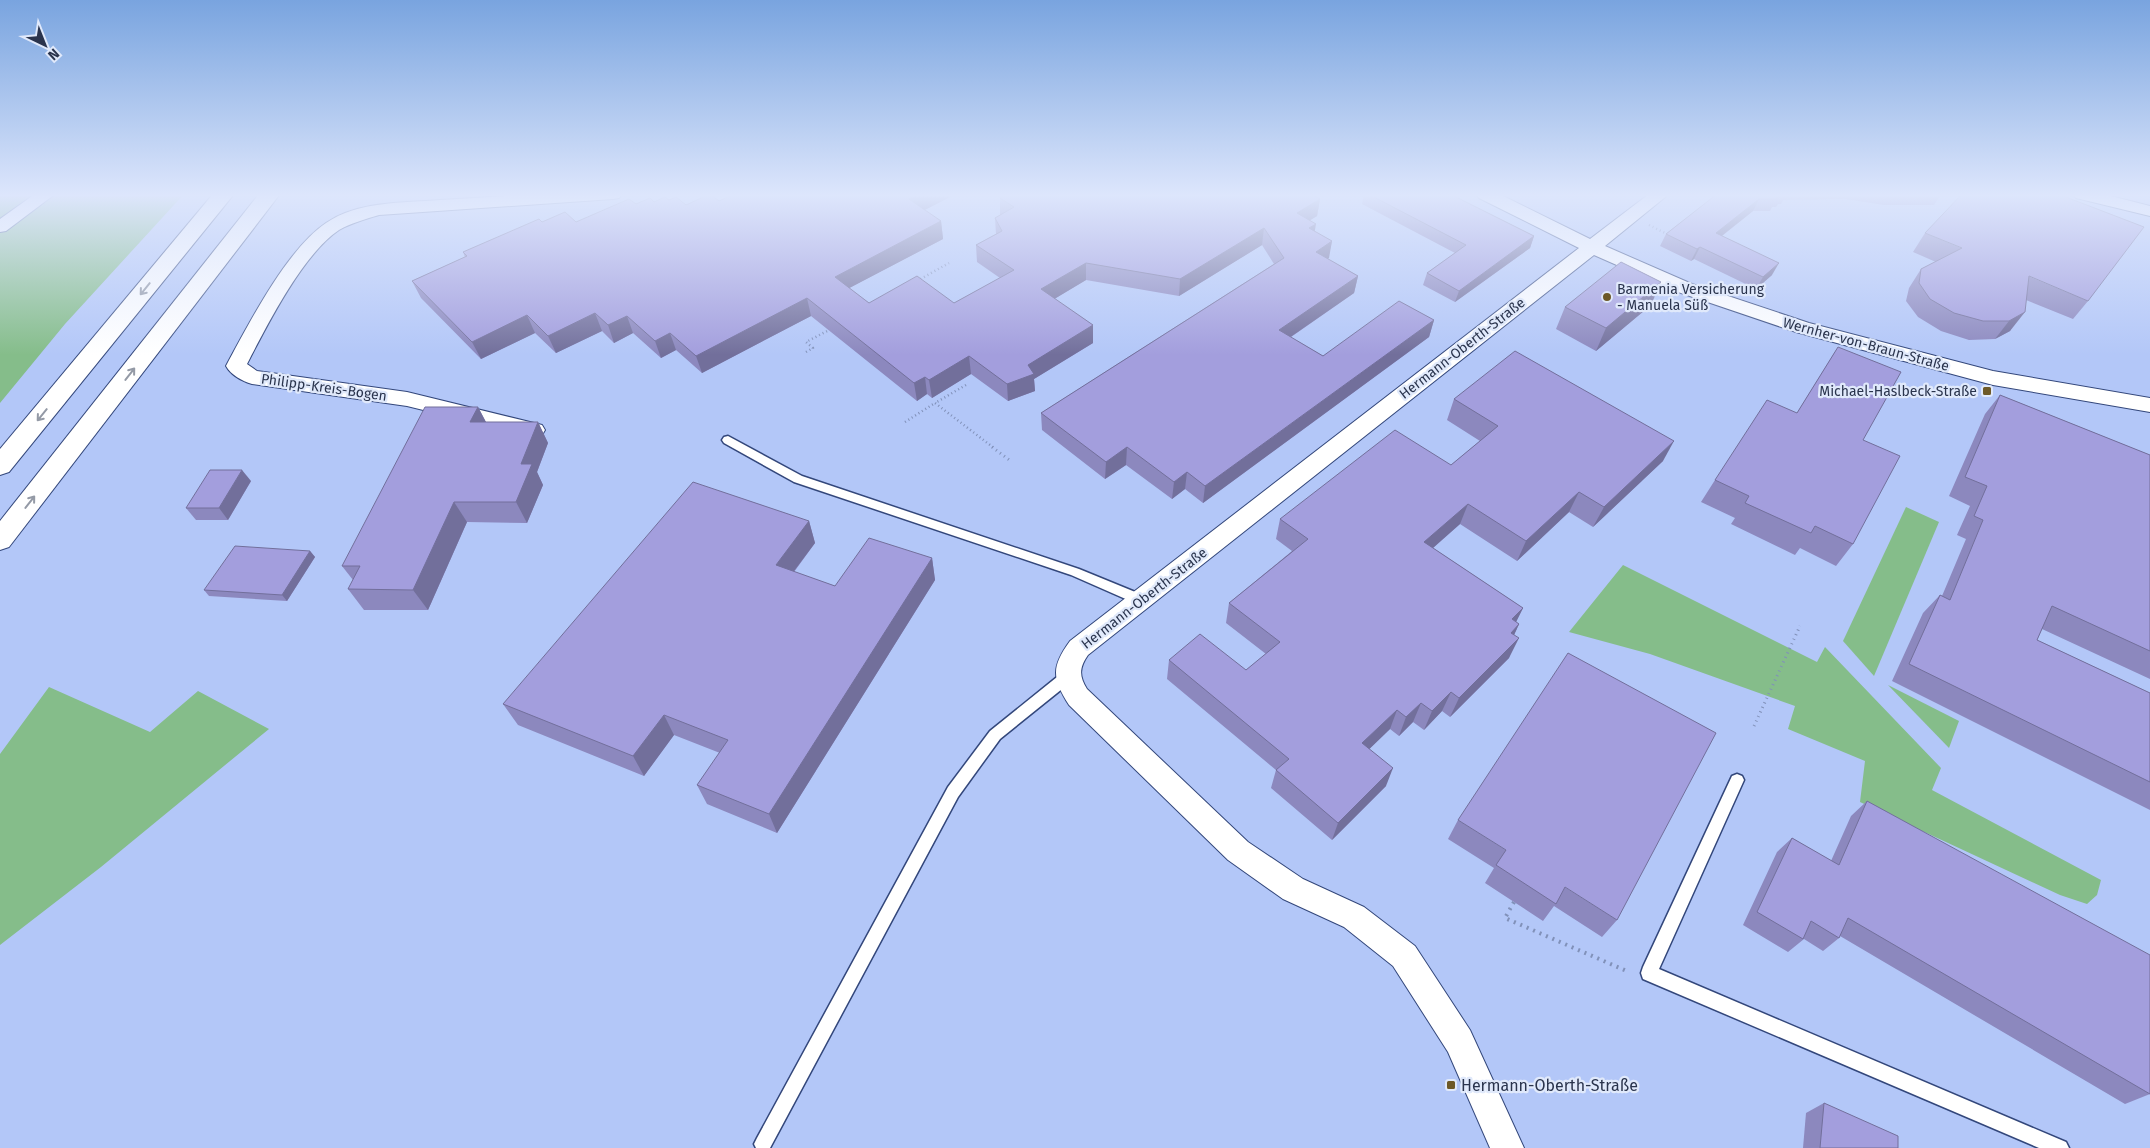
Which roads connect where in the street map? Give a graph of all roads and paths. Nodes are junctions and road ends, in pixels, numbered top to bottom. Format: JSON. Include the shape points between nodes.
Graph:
{"nodes":[{"id":1,"x":1592,"y":247,"type":"edge"},
{"id":2,"x":180,"y":248,"type":"edge"},
{"id":3,"x":228,"y":248,"type":"edge"},
{"id":4,"x":311,"y":248,"type":"edge"},
{"id":5,"x":1593,"y":248,"type":"edge"},
{"id":6,"x":950,"y":263,"type":"dead end"},
{"id":7,"x":916,"y":282,"type":"edge"},
{"id":8,"x":831,"y":328,"type":"edge"},
{"id":9,"x":806,"y":352,"type":"dead end"},
{"id":10,"x":966,"y":385,"type":"dead end"},
{"id":11,"x":935,"y":403,"type":"junction"},
{"id":12,"x":2150,"y":405,"type":"edge"},
{"id":13,"x":905,"y":422,"type":"dead end"},
{"id":14,"x":535,"y":430,"type":"edge"},
{"id":15,"x":728,"y":440,"type":"dead end"},
{"id":16,"x":1012,"y":462,"type":"dead end"},
{"id":17,"x":0,"y":466,"type":"edge"},
{"id":18,"x":0,"y":540,"type":"edge"},
{"id":19,"x":1141,"y":600,"type":"junction"},
{"id":20,"x":1800,"y":626,"type":"dead end"},
{"id":21,"x":1067,"y":677,"type":"junction"},
{"id":22,"x":1754,"y":726,"type":"dead end"},
{"id":23,"x":1737,"y":780,"type":"dead end"},
{"id":24,"x":1514,"y":902,"type":"edge"},
{"id":25,"x":1649,"y":973,"type":"junction"},
{"id":26,"x":763,"y":1144,"type":"dead end"},
{"id":27,"x":1507,"y":1148,"type":"edge"},
{"id":28,"x":2060,"y":1148,"type":"edge"}],
"edges":[{"from":1,"to":19,"type":"street","name":"Hermann-Oberth-Straße"},
{"from":2,"to":17,"type":"highway","one_way":true},
{"from":18,"to":3,"type":"highway","one_way":true},
{"from":4,"to":14,"type":"street","name":"Philipp-Kreis-Bogen","via":[[251,336],[236,366],[252,377],[407,399]]},
{"from":5,"to":12,"type":"street","name":"Wernher-von-Braun-Straße","via":[[1724,302],[1872,348],[2027,385]]},
{"from":6,"to":7,"type":"path"},
{"from":8,"to":9,"type":"path","via":[[806,342],[813,348]]},
{"from":10,"to":11,"type":"path"},
{"from":11,"to":13,"type":"path"},
{"from":11,"to":16,"type":"path"},
{"from":15,"to":19,"type":"lane","via":[[798,479],[1075,572]]},
{"from":19,"to":21,"type":"street","name":"Hermann-Oberth-Straße","via":[[1079,648],[1068,662]]},
{"from":20,"to":22,"type":"path"},
{"from":21,"to":26,"type":"lane","via":[[995,735],[953,792]]},
{"from":21,"to":27,"type":"street","via":[[1078,697],[1238,851],[1293,889],[1354,917],[1404,956],[1459,1041]]},
{"from":23,"to":25,"type":"lane"},
{"from":24,"to":25,"type":"path","via":[[1505,918],[1630,973]]},
{"from":25,"to":28,"type":"lane"}]}
